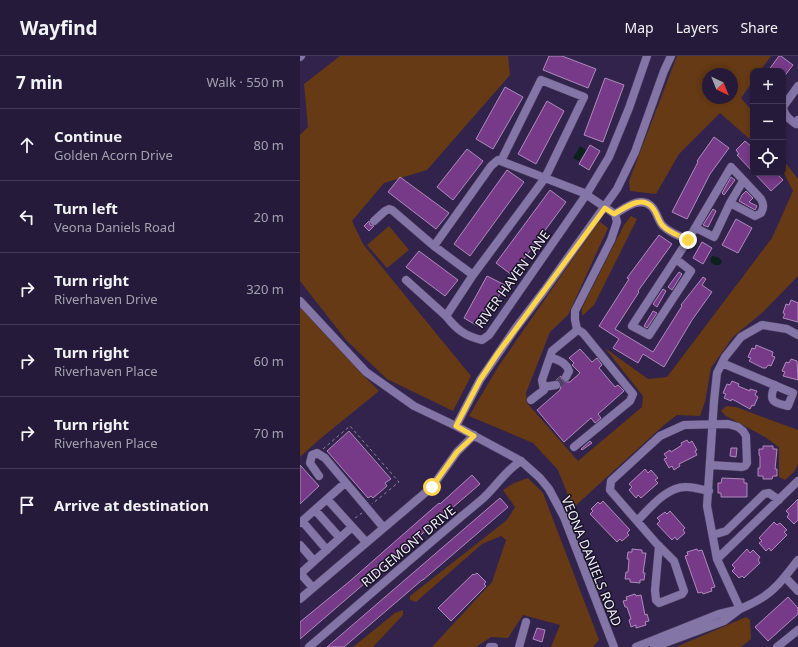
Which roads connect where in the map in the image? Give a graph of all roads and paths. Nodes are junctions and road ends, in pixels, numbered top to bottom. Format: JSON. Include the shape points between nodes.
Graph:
{"nodes":[{"id":1,"x":647,"y":56,"type":"edge"},
{"id":2,"x":671,"y":56,"type":"edge"},
{"id":3,"x":798,"y":86,"type":"edge"},
{"id":4,"x":786,"y":104,"type":"edge"},
{"id":5,"x":786,"y":116,"type":"edge"},
{"id":6,"x":798,"y":120,"type":"edge"},
{"id":7,"x":501,"y":161,"type":"junction"},
{"id":8,"x":545,"y":178,"type":"junction"},
{"id":9,"x":744,"y":180,"type":"junction"},
{"id":10,"x":586,"y":195,"type":"junction"},
{"id":11,"x":730,"y":203,"type":"junction"},
{"id":12,"x":605,"y":208,"type":"junction"},
{"id":13,"x":614,"y":214,"type":"junction"},
{"id":14,"x":374,"y":221,"type":"dead end"},
{"id":15,"x":696,"y":228,"type":"junction"},
{"id":16,"x":688,"y":240,"type":"junction"},
{"id":17,"x":434,"y":246,"type":"junction"},
{"id":18,"x":676,"y":259,"type":"junction"},
{"id":19,"x":473,"y":275,"type":"junction"},
{"id":20,"x":406,"y":280,"type":"dead end"},
{"id":21,"x":300,"y":301,"type":"edge"},
{"id":22,"x":446,"y":316,"type":"junction"},
{"id":23,"x":577,"y":329,"type":"junction"},
{"id":24,"x":798,"y":335,"type":"edge"},
{"id":25,"x":550,"y":357,"type":"junction"},
{"id":26,"x":722,"y":363,"type":"junction"},
{"id":27,"x":566,"y":377,"type":"dead end"},
{"id":28,"x":556,"y":385,"type":"tunnel mouth"},
{"id":29,"x":774,"y":385,"type":"dead end"},
{"id":30,"x":544,"y":387,"type":"junction"},
{"id":31,"x":531,"y":400,"type":"dead end"},
{"id":32,"x":712,"y":424,"type":"junction"},
{"id":33,"x":456,"y":426,"type":"junction"},
{"id":34,"x":474,"y":436,"type":"junction"},
{"id":35,"x":574,"y":448,"type":"dead end"},
{"id":36,"x":318,"y":454,"type":"junction"},
{"id":37,"x":521,"y":461,"type":"junction"},
{"id":38,"x":710,"y":465,"type":"junction"},
{"id":39,"x":319,"y":476,"type":"dead end"},
{"id":40,"x":798,"y":480,"type":"edge"},
{"id":41,"x":345,"y":483,"type":"junction"},
{"id":42,"x":709,"y":491,"type":"junction"},
{"id":43,"x":327,"y":499,"type":"junction"},
{"id":44,"x":779,"y":500,"type":"junction"},
{"id":45,"x":367,"y":508,"type":"junction"},
{"id":46,"x":315,"y":510,"type":"junction"},
{"id":47,"x":637,"y":521,"type":"junction"},
{"id":48,"x":301,"y":522,"type":"edge"},
{"id":49,"x":351,"y":525,"type":"junction"},
{"id":50,"x":383,"y":527,"type":"junction"},
{"id":51,"x":712,"y":535,"type":"junction"},
{"id":52,"x":340,"y":538,"type":"junction"},
{"id":53,"x":366,"y":542,"type":"junction"},
{"id":54,"x":300,"y":545,"type":"edge"},
{"id":55,"x":659,"y":546,"type":"junction"},
{"id":56,"x":327,"y":550,"type":"junction"},
{"id":57,"x":717,"y":559,"type":"junction"},
{"id":58,"x":798,"y":560,"type":"edge"},
{"id":59,"x":314,"y":561,"type":"junction"},
{"id":60,"x":300,"y":573,"type":"edge"},
{"id":61,"x":785,"y":577,"type":"junction"},
{"id":62,"x":313,"y":588,"type":"junction"},
{"id":63,"x":798,"y":591,"type":"edge"},
{"id":64,"x":300,"y":599,"type":"edge"},
{"id":65,"x":740,"y":609,"type":"junction"},
{"id":66,"x":526,"y":622,"type":"dead end"},
{"id":67,"x":798,"y":630,"type":"edge"},
{"id":68,"x":309,"y":647,"type":"edge"},
{"id":69,"x":490,"y":647,"type":"edge"},
{"id":70,"x":494,"y":647,"type":"edge"},
{"id":71,"x":519,"y":647,"type":"edge"},
{"id":72,"x":614,"y":647,"type":"edge"},
{"id":73,"x":636,"y":647,"type":"edge"},
{"id":74,"x":654,"y":647,"type":"edge"},
{"id":75,"x":777,"y":647,"type":"edge"}],
"edges":[{"from":1,"to":10,"type":"street","name":"RIVER HAVEN LANE","via":[[609,157]]},
{"from":2,"to":12,"type":"street","via":[[635,152]]},
{"from":3,"to":4,"type":"street"},
{"from":5,"to":6,"type":"street","via":[[796,124]]},
{"from":7,"to":8,"type":"street"},
{"from":7,"to":8,"type":"street","via":[[541,80],[584,97]]},
{"from":7,"to":17,"type":"street","via":[[498,160],[491,166]]},
{"from":8,"to":10,"type":"street"},
{"from":8,"to":19,"type":"street"},
{"from":9,"to":11,"type":"street"},
{"from":9,"to":11,"type":"street","via":[[761,199],[764,205],[761,213],[755,216]]},
{"from":9,"to":15,"type":"street","via":[[731,167]]},
{"from":10,"to":12,"type":"street"},
{"from":10,"to":22,"type":"street","name":"RIVER HAVEN LANE","via":[[489,335],[482,340],[473,338],[454,326]]},
{"from":11,"to":15,"type":"street","via":[[714,237]]},
{"from":12,"to":13,"type":"street"},
{"from":12,"to":33,"type":"street","via":[[480,380]]},
{"from":13,"to":16,"type":"street","via":[[630,205],[646,203],[652,207],[663,226]]},
{"from":13,"to":23,"type":"street","via":[[617,222],[611,240],[575,311]]},
{"from":14,"to":17,"type":"street","via":[[384,211],[392,210]]},
{"from":15,"to":16,"type":"street"},
{"from":16,"to":18,"type":"street"},
{"from":17,"to":19,"type":"street"},
{"from":18,"to":18,"type":"street","via":[[632,326],[649,335],[691,271]]},
{"from":19,"to":22,"type":"street"},
{"from":20,"to":22,"type":"street","name":"RIVER HAVEN LANE"},
{"from":21,"to":33,"type":"street","name":"VEONA DANIELS ROAD","via":[[366,372],[414,406]]},
{"from":23,"to":25,"type":"street","via":[[552,351]]},
{"from":23,"to":35,"type":"street","via":[[634,394],[630,401]]},
{"from":24,"to":26,"type":"street","via":[[787,329],[762,325],[741,337]]},
{"from":25,"to":27,"type":"street","via":[[565,364],[569,371]]},
{"from":25,"to":30,"type":"street","via":[[542,380]]},
{"from":26,"to":29,"type":"street"},
{"from":26,"to":32,"type":"street","via":[[717,373]]},
{"from":28,"to":30,"type":"street"},
{"from":30,"to":31,"type":"street","via":[[544,390]]},
{"from":32,"to":38,"type":"street"},
{"from":32,"to":38,"type":"street","via":[[728,424],[743,431],[747,441],[747,463],[742,467]]},
{"from":32,"to":47,"type":"street","via":[[684,425],[660,436],[611,481],[610,490]]},
{"from":33,"to":34,"type":"street","name":"VEONA DANIELS ROAD"},
{"from":34,"to":37,"type":"street","name":"VEONA DANIELS ROAD"},
{"from":34,"to":50,"type":"street","via":[[457,452],[432,487]]},
{"from":36,"to":39,"type":"street","via":[[312,455],[310,463]]},
{"from":36,"to":41,"type":"street"},
{"from":36,"to":45,"type":"path","via":[[350,426],[398,482]]},
{"from":37,"to":68,"type":"street","name":"RIDGEMONT DRIVE","via":[[512,467],[486,496]]},
{"from":37,"to":72,"type":"street","name":"VEONA DANIELS ROAD","via":[[540,478],[557,503]]},
{"from":38,"to":42,"type":"street"},
{"from":40,"to":44,"type":"street"},
{"from":41,"to":43,"type":"street"},
{"from":41,"to":45,"type":"street"},
{"from":42,"to":47,"type":"street","via":[[686,487],[673,489]]},
{"from":42,"to":51,"type":"street","via":[[707,506]]},
{"from":43,"to":46,"type":"street"},
{"from":43,"to":49,"type":"street"},
{"from":44,"to":51,"type":"street","via":[[769,493],[764,494],[726,530]]},
{"from":44,"to":57,"type":"street"},
{"from":45,"to":49,"type":"path"},
{"from":45,"to":50,"type":"street"},
{"from":46,"to":48,"type":"street"},
{"from":46,"to":52,"type":"street"},
{"from":47,"to":55,"type":"street"},
{"from":48,"to":56,"type":"street"},
{"from":49,"to":52,"type":"street"},
{"from":49,"to":53,"type":"street"},
{"from":50,"to":53,"type":"street"},
{"from":51,"to":57,"type":"street"},
{"from":52,"to":56,"type":"street"},
{"from":53,"to":62,"type":"street"},
{"from":54,"to":59,"type":"street"},
{"from":55,"to":55,"type":"street","via":[[674,561],[684,591],[659,603],[655,590]]},
{"from":56,"to":59,"type":"street"},
{"from":57,"to":65,"type":"street"},
{"from":58,"to":61,"type":"street"},
{"from":59,"to":60,"type":"street"},
{"from":60,"to":62,"type":"street"},
{"from":61,"to":63,"type":"street"},
{"from":61,"to":65,"type":"street","via":[[760,599]]},
{"from":62,"to":64,"type":"street"},
{"from":65,"to":73,"type":"street","via":[[719,614]]},
{"from":65,"to":74,"type":"street","via":[[724,621]]},
{"from":66,"to":71,"type":"street"},
{"from":67,"to":75,"type":"street"},
{"from":69,"to":70,"type":"street"}]}
